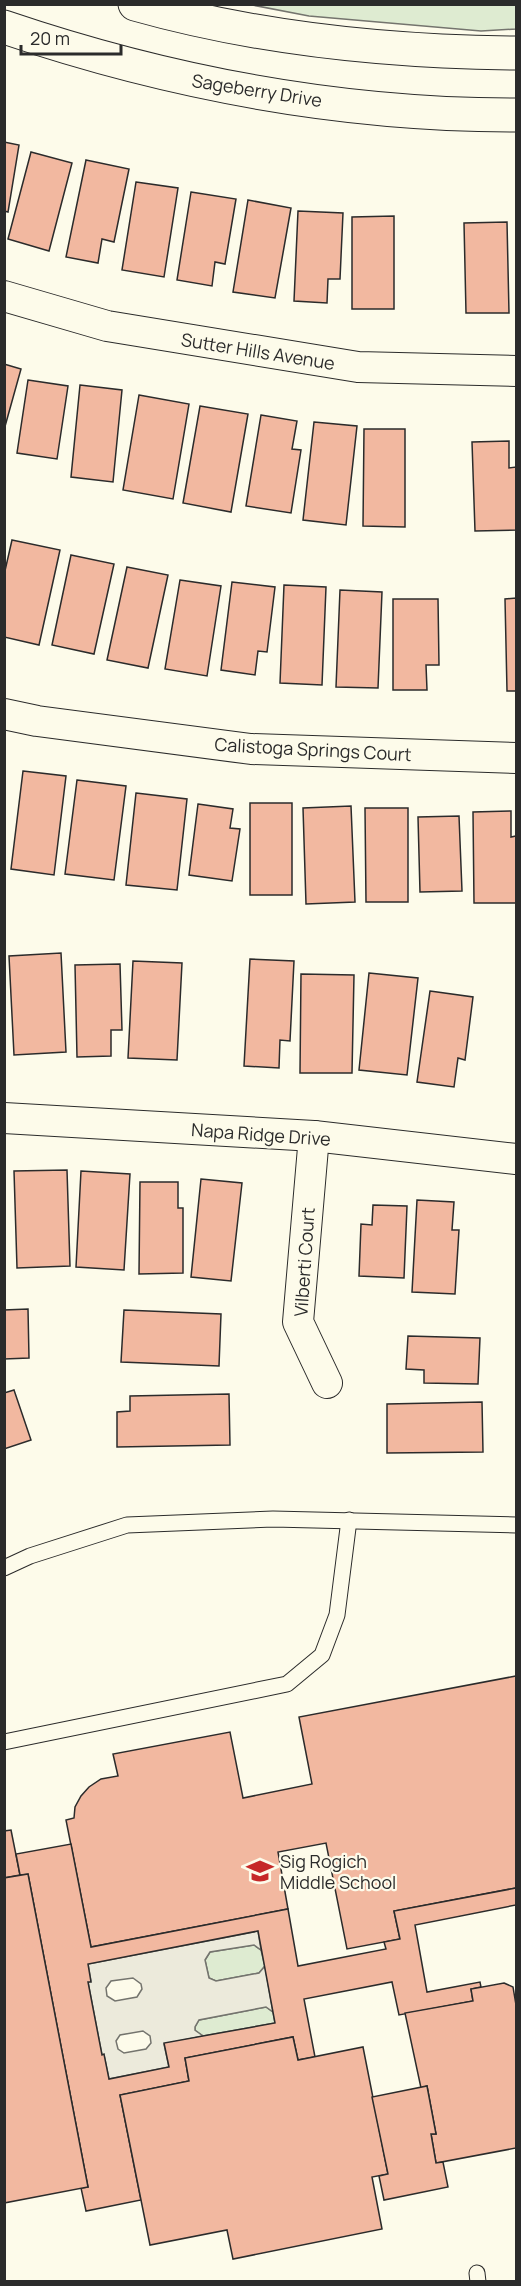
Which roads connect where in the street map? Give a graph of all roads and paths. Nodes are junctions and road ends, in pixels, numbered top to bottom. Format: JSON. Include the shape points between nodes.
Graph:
{"nodes":[{"id":1,"x":135,"y":4,"type":"edge"},
{"id":2,"x":4,"y":27,"type":"edge"},
{"id":3,"x":516,"y":53,"type":"edge"},
{"id":4,"x":516,"y":115,"type":"edge"},
{"id":5,"x":4,"y":296,"type":"edge"},
{"id":6,"x":516,"y":371,"type":"edge"},
{"id":7,"x":4,"y":714,"type":"edge"},
{"id":8,"x":516,"y":758,"type":"edge"},
{"id":9,"x":4,"y":1118,"type":"edge"},
{"id":10,"x":314,"y":1136,"type":"junction"},
{"id":11,"x":516,"y":1159,"type":"edge"},
{"id":12,"x":327,"y":1383,"type":"dead end"},
{"id":13,"x":349,"y":1520,"type":"junction"},
{"id":14,"x":516,"y":1525,"type":"edge"},
{"id":15,"x":4,"y":1568,"type":"edge"},
{"id":16,"x":4,"y":1742,"type":"edge"}],
"edges":[{"from":1,"to":3,"type":"street","via":[[299,38],[386,48]]},
{"from":2,"to":4,"type":"street","name":"Sageberry Drive","via":[[178,77],[275,96],[383,109]]},
{"from":5,"to":6,"type":"street","name":"Sutter Hills Avenue","via":[[107,326],[358,367]]},
{"from":7,"to":8,"type":"street","name":"Calistoga Springs Court","via":[[251,749]]},
{"from":9,"to":10,"type":"street","name":"Napa Ridge Drive"},
{"from":10,"to":11,"type":"street","name":"Napa Ridge Drive"},
{"from":10,"to":12,"type":"street","name":"Vilberti Court","via":[[298,1322]]},
{"from":13,"to":14,"type":"lane"},
{"from":13,"to":15,"type":"lane","via":[[273,1519],[127,1526]]},
{"from":13,"to":16,"type":"lane","via":[[337,1615],[321,1656],[287,1684]]}]}
